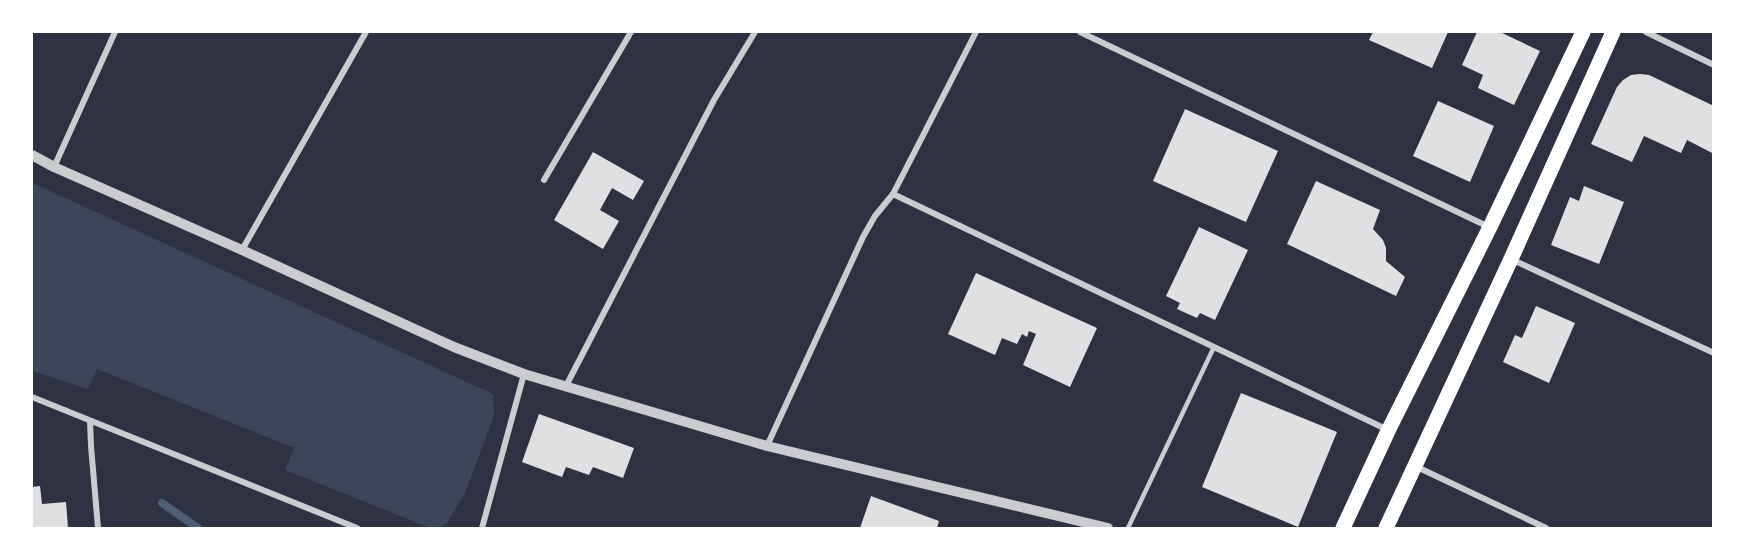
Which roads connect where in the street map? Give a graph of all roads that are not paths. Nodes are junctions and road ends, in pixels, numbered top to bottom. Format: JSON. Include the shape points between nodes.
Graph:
{"nodes":[{"id":1,"x":115,"y":32,"type":"edge"},
{"id":2,"x":366,"y":32,"type":"edge"},
{"id":3,"x":631,"y":32,"type":"edge"},
{"id":4,"x":755,"y":32,"type":"edge"},
{"id":5,"x":976,"y":32,"type":"edge"},
{"id":6,"x":1080,"y":32,"type":"edge"},
{"id":7,"x":1613,"y":32,"type":"edge"},
{"id":8,"x":1646,"y":32,"type":"edge"},
{"id":9,"x":1579,"y":33,"type":"edge"},
{"id":10,"x":1713,"y":66,"type":"edge"},
{"id":11,"x":32,"y":155,"type":"edge"},
{"id":12,"x":54,"y":167,"type":"junction"},
{"id":13,"x":544,"y":180,"type":"dead end"},
{"id":14,"x":893,"y":194,"type":"junction"},
{"id":15,"x":1490,"y":227,"type":"junction"},
{"id":16,"x":242,"y":250,"type":"junction"},
{"id":17,"x":1511,"y":259,"type":"junction"},
{"id":18,"x":1214,"y":347,"type":"junction"},
{"id":19,"x":1713,"y":353,"type":"edge"},
{"id":20,"x":525,"y":374,"type":"junction"},
{"id":21,"x":566,"y":386,"type":"junction"},
{"id":22,"x":32,"y":397,"type":"edge"},
{"id":23,"x":90,"y":421,"type":"junction"},
{"id":24,"x":1388,"y":430,"type":"junction"},
{"id":25,"x":767,"y":446,"type":"junction"},
{"id":26,"x":1416,"y":466,"type":"junction"},
{"id":27,"x":98,"y":528,"type":"edge"},
{"id":28,"x":357,"y":528,"type":"edge"},
{"id":29,"x":482,"y":528,"type":"edge"},
{"id":30,"x":1108,"y":528,"type":"edge"},
{"id":31,"x":1128,"y":528,"type":"edge"},
{"id":32,"x":1343,"y":528,"type":"edge"},
{"id":33,"x":1386,"y":528,"type":"edge"},
{"id":34,"x":1546,"y":528,"type":"edge"}],
"edges":[{"from":1,"to":12,"type":"street"},
{"from":2,"to":16,"type":"street"},
{"from":3,"to":13,"type":"street"},
{"from":4,"to":21,"type":"street","via":[[714,100]]},
{"from":5,"to":14,"type":"street"},
{"from":6,"to":15,"type":"street"},
{"from":7,"to":17,"type":"main road"},
{"from":8,"to":10,"type":"street"},
{"from":9,"to":15,"type":"main road"},
{"from":11,"to":12,"type":"street"},
{"from":12,"to":16,"type":"street"},
{"from":14,"to":18,"type":"street"},
{"from":14,"to":25,"type":"street","via":[[863,237]]},
{"from":15,"to":24,"type":"main road"},
{"from":16,"to":20,"type":"street","via":[[454,347]]},
{"from":17,"to":19,"type":"street"},
{"from":17,"to":26,"type":"main road"},
{"from":18,"to":24,"type":"street"},
{"from":18,"to":31,"type":"lane"},
{"from":20,"to":21,"type":"street"},
{"from":20,"to":29,"type":"street"},
{"from":21,"to":25,"type":"street"},
{"from":22,"to":23,"type":"street"},
{"from":23,"to":27,"type":"street"},
{"from":23,"to":28,"type":"street"},
{"from":24,"to":32,"type":"main road"},
{"from":25,"to":30,"type":"street"},
{"from":26,"to":33,"type":"main road"},
{"from":26,"to":34,"type":"street"}]}
